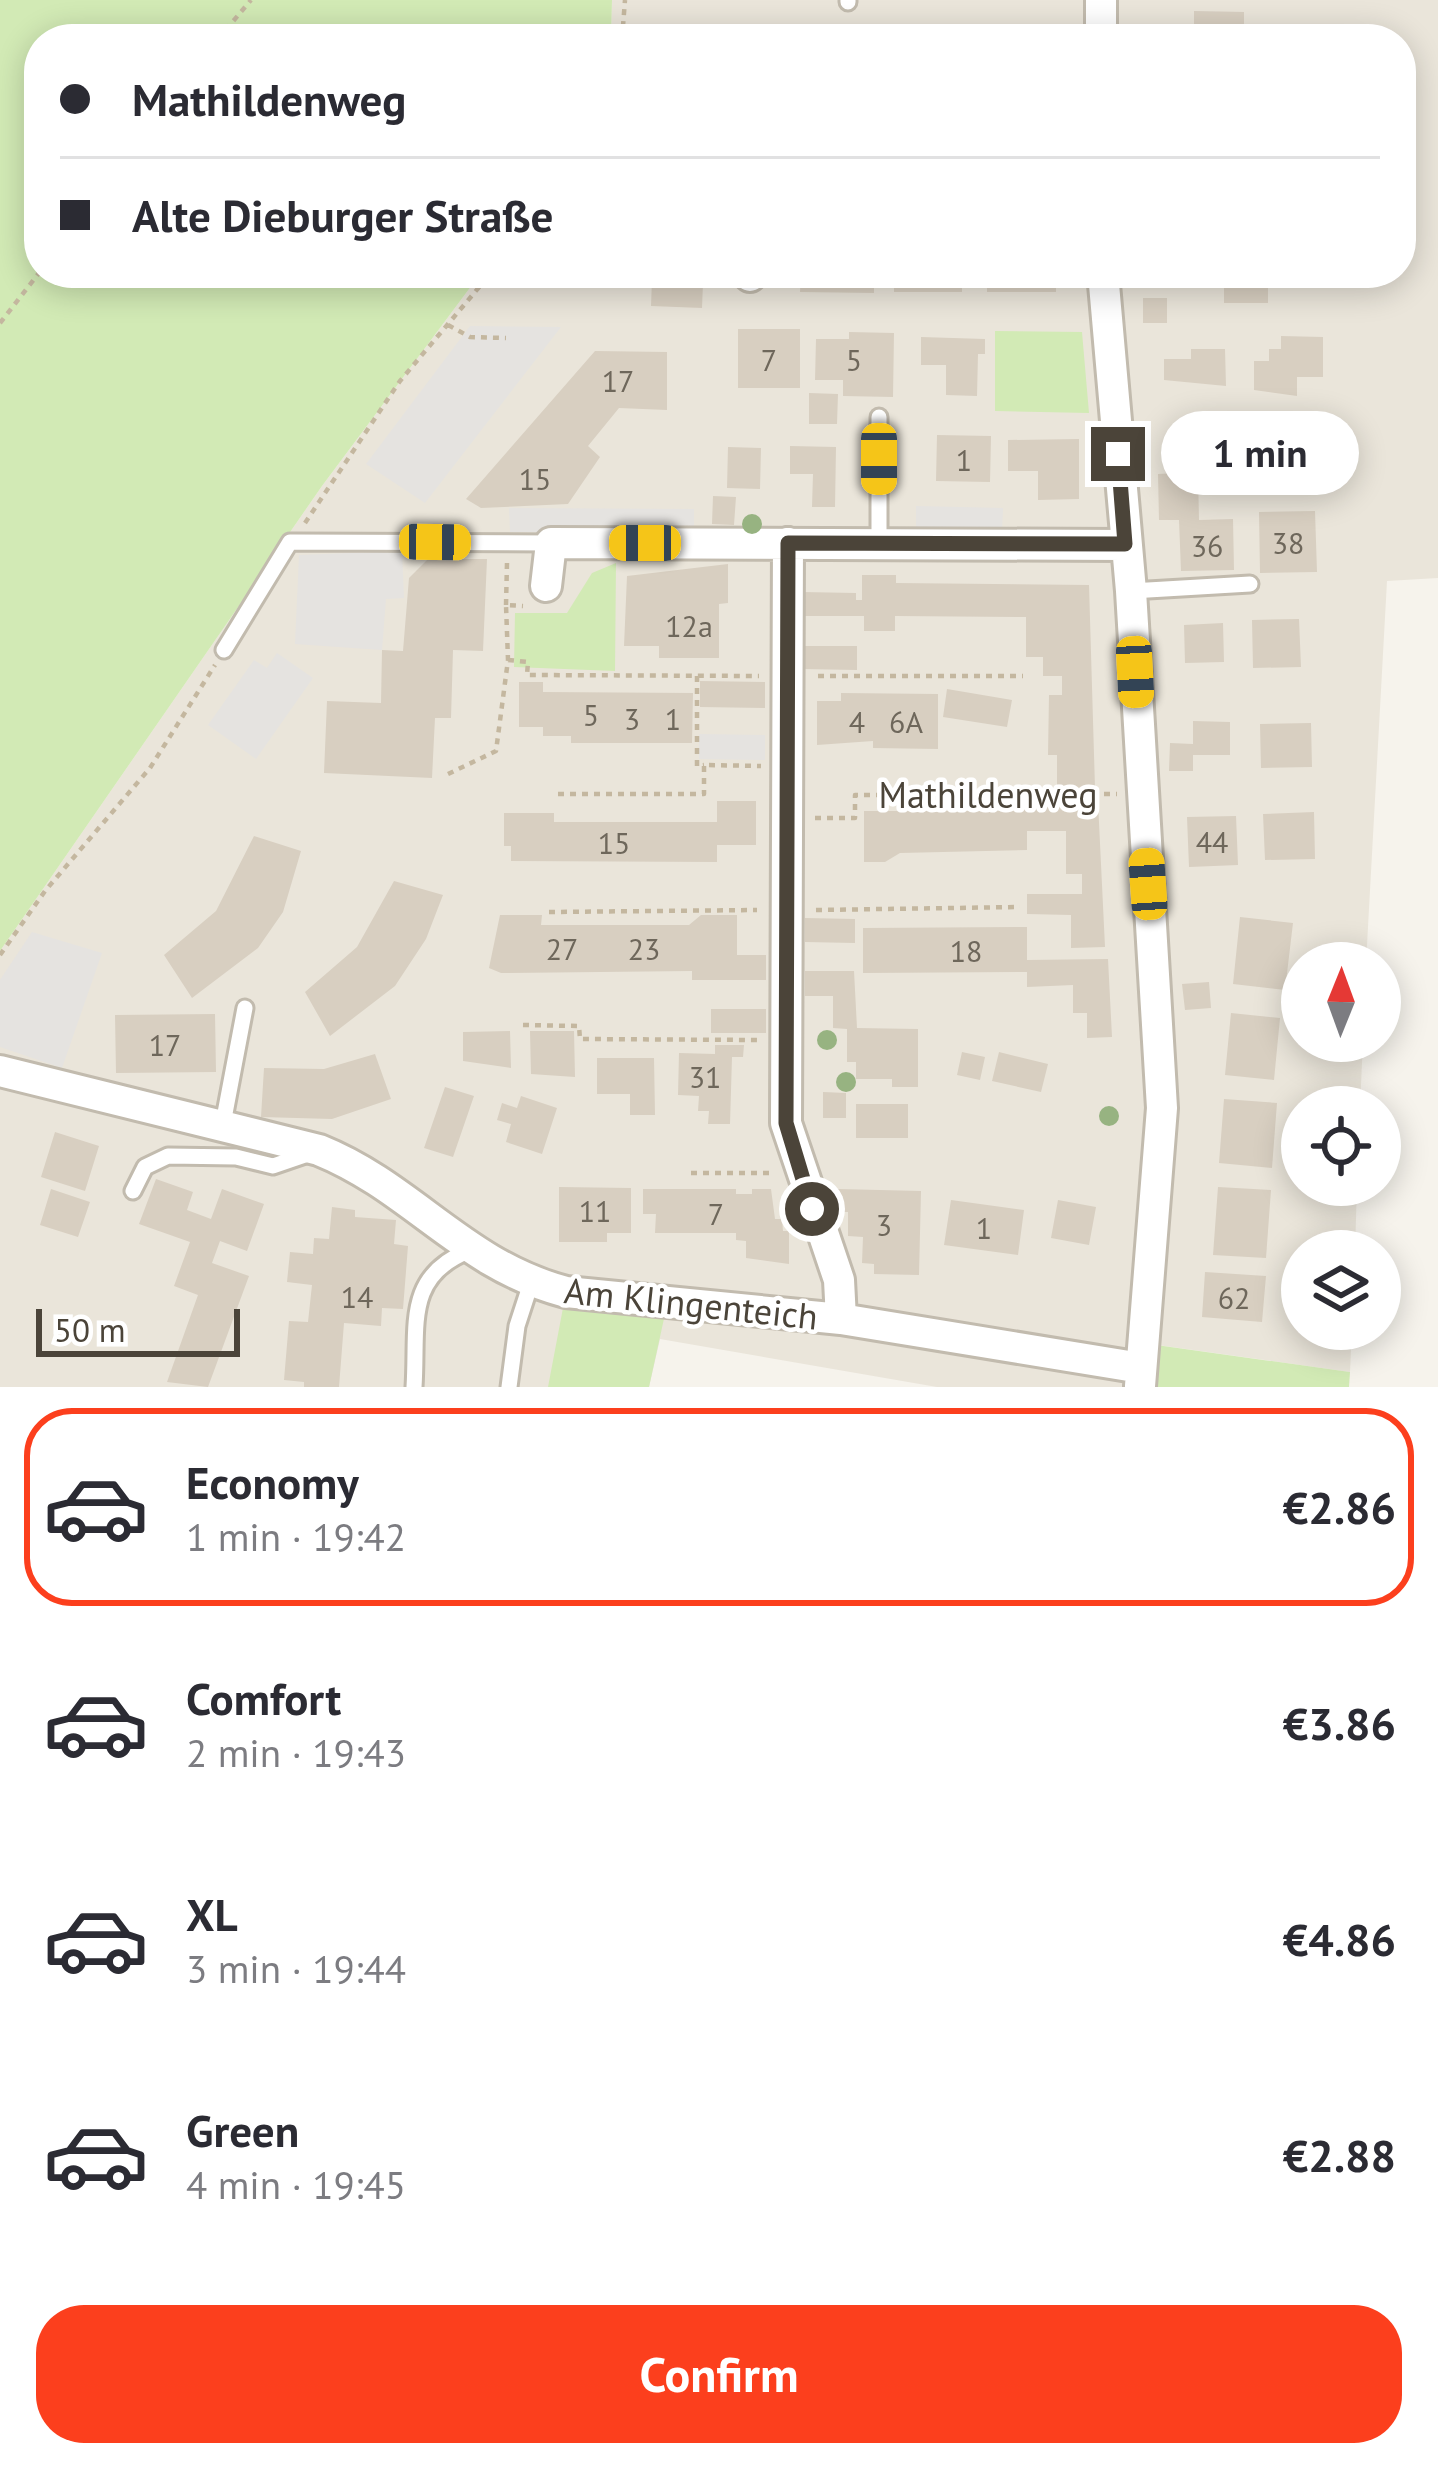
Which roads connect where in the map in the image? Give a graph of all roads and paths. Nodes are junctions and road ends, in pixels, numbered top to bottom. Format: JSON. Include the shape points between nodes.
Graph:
{"nodes":[{"id":1,"x":251,"y":0,"type":"edge"},
{"id":2,"x":231,"y":24,"type":"edge"},
{"id":3,"x":27,"y":288,"type":"edge"},
{"id":4,"x":479,"y":288,"type":"edge"},
{"id":5,"x":1104,"y":288,"type":"edge"},
{"id":6,"x":0,"y":323,"type":"edge"},
{"id":7,"x":448,"y":325,"type":"junction"},
{"id":8,"x":506,"y":338,"type":"dead end"},
{"id":9,"x":879,"y":417,"type":"dead end"},
{"id":10,"x":290,"y":542,"type":"junction"},
{"id":11,"x":508,"y":542,"type":"junction"},
{"id":12,"x":551,"y":543,"type":"junction"},
{"id":13,"x":788,"y":543,"type":"junction"},
{"id":14,"x":879,"y":544,"type":"junction"},
{"id":15,"x":1125,"y":544,"type":"junction"},
{"id":16,"x":1250,"y":584,"type":"dead end"},
{"id":17,"x":546,"y":586,"type":"joint"},
{"id":18,"x":1131,"y":590,"type":"junction"},
{"id":19,"x":506,"y":605,"type":"junction"},
{"id":20,"x":224,"y":650,"type":"joint"},
{"id":21,"x":508,"y":660,"type":"junction"},
{"id":22,"x":543,"y":675,"type":"dead end"},
{"id":23,"x":697,"y":676,"type":"dead end"},
{"id":24,"x":704,"y":765,"type":"junction"},
{"id":25,"x":785,"y":766,"type":"junction"},
{"id":26,"x":448,"y":774,"type":"dead end"},
{"id":27,"x":558,"y":794,"type":"dead end"},
{"id":28,"x":1142,"y":794,"type":"junction"},
{"id":29,"x":786,"y":818,"type":"junction"},
{"id":30,"x":0,"y":955,"type":"edge"},
{"id":31,"x":245,"y":1008,"type":"dead end"},
{"id":32,"x":523,"y":1025,"type":"dead end"},
{"id":33,"x":787,"y":1040,"type":"junction"},
{"id":34,"x":0,"y":1071,"type":"edge"},
{"id":35,"x":222,"y":1129,"type":"junction"},
{"id":36,"x":320,"y":1150,"type":"junction"},
{"id":37,"x":691,"y":1173,"type":"dead end"},
{"id":38,"x":799,"y":1173,"type":"junction"},
{"id":39,"x":133,"y":1191,"type":"dead end"},
{"id":40,"x":468,"y":1251,"type":"junction"},
{"id":41,"x":531,"y":1283,"type":"junction"},
{"id":42,"x":842,"y":1319,"type":"junction"},
{"id":43,"x":1140,"y":1377,"type":"edge"},
{"id":44,"x":414,"y":1387,"type":"edge"},
{"id":45,"x":509,"y":1387,"type":"edge"}],
"edges":[{"from":1,"to":2,"type":"path"},
{"from":3,"to":6,"type":"path"},
{"from":4,"to":7,"type":"path"},
{"from":5,"to":15,"type":"street"},
{"from":7,"to":8,"type":"path","via":[[470,337]]},
{"from":7,"to":10,"type":"path"},
{"from":9,"to":14,"type":"lane"},
{"from":10,"to":11,"type":"lane"},
{"from":10,"to":20,"type":"lane"},
{"from":11,"to":12,"type":"lane"},
{"from":11,"to":19,"type":"path"},
{"from":12,"to":13,"type":"street"},
{"from":12,"to":17,"type":"street"},
{"from":13,"to":14,"type":"street"},
{"from":13,"to":25,"type":"street"},
{"from":14,"to":15,"type":"street"},
{"from":15,"to":18,"type":"street"},
{"from":16,"to":18,"type":"lane"},
{"from":17,"to":19,"type":"path","via":[[545,606]]},
{"from":18,"to":28,"type":"street"},
{"from":19,"to":21,"type":"path"},
{"from":20,"to":30,"type":"path","via":[[150,767]]},
{"from":21,"to":22,"type":"path","via":[[528,662],[527,675]]},
{"from":21,"to":26,"type":"path","via":[[496,751]]},
{"from":23,"to":24,"type":"path","via":[[697,766]]},
{"from":24,"to":25,"type":"path"},
{"from":24,"to":27,"type":"path","via":[[704,794]]},
{"from":25,"to":29,"type":"street"},
{"from":28,"to":29,"type":"path","name":"Mathildenweg","via":[[855,795],[855,818]]},
{"from":28,"to":43,"type":"street","via":[[1162,1108]]},
{"from":29,"to":33,"type":"street"},
{"from":31,"to":35,"type":"lane"},
{"from":32,"to":33,"type":"path","via":[[579,1026],[580,1039]]},
{"from":33,"to":38,"type":"street","via":[[786,1123]]},
{"from":34,"to":35,"type":"street","name":"Am Klingenteich"},
{"from":35,"to":36,"type":"street","name":"Am Klingenteich"},
{"from":36,"to":39,"type":"lane","via":[[272,1166],[168,1156],[146,1167]]},
{"from":36,"to":40,"type":"street","name":"Am Klingenteich","via":[[364,1168]]},
{"from":37,"to":38,"type":"path"},
{"from":38,"to":42,"type":"street","via":[[839,1280]]},
{"from":40,"to":41,"type":"street","name":"Am Klingenteich"},
{"from":40,"to":44,"type":"lane","via":[[436,1264],[421,1289]]},
{"from":41,"to":42,"type":"street","name":"Am Klingenteich","via":[[667,1305]]},
{"from":41,"to":45,"type":"lane"},
{"from":42,"to":43,"type":"street","name":"Am Klingenteich"}]}
